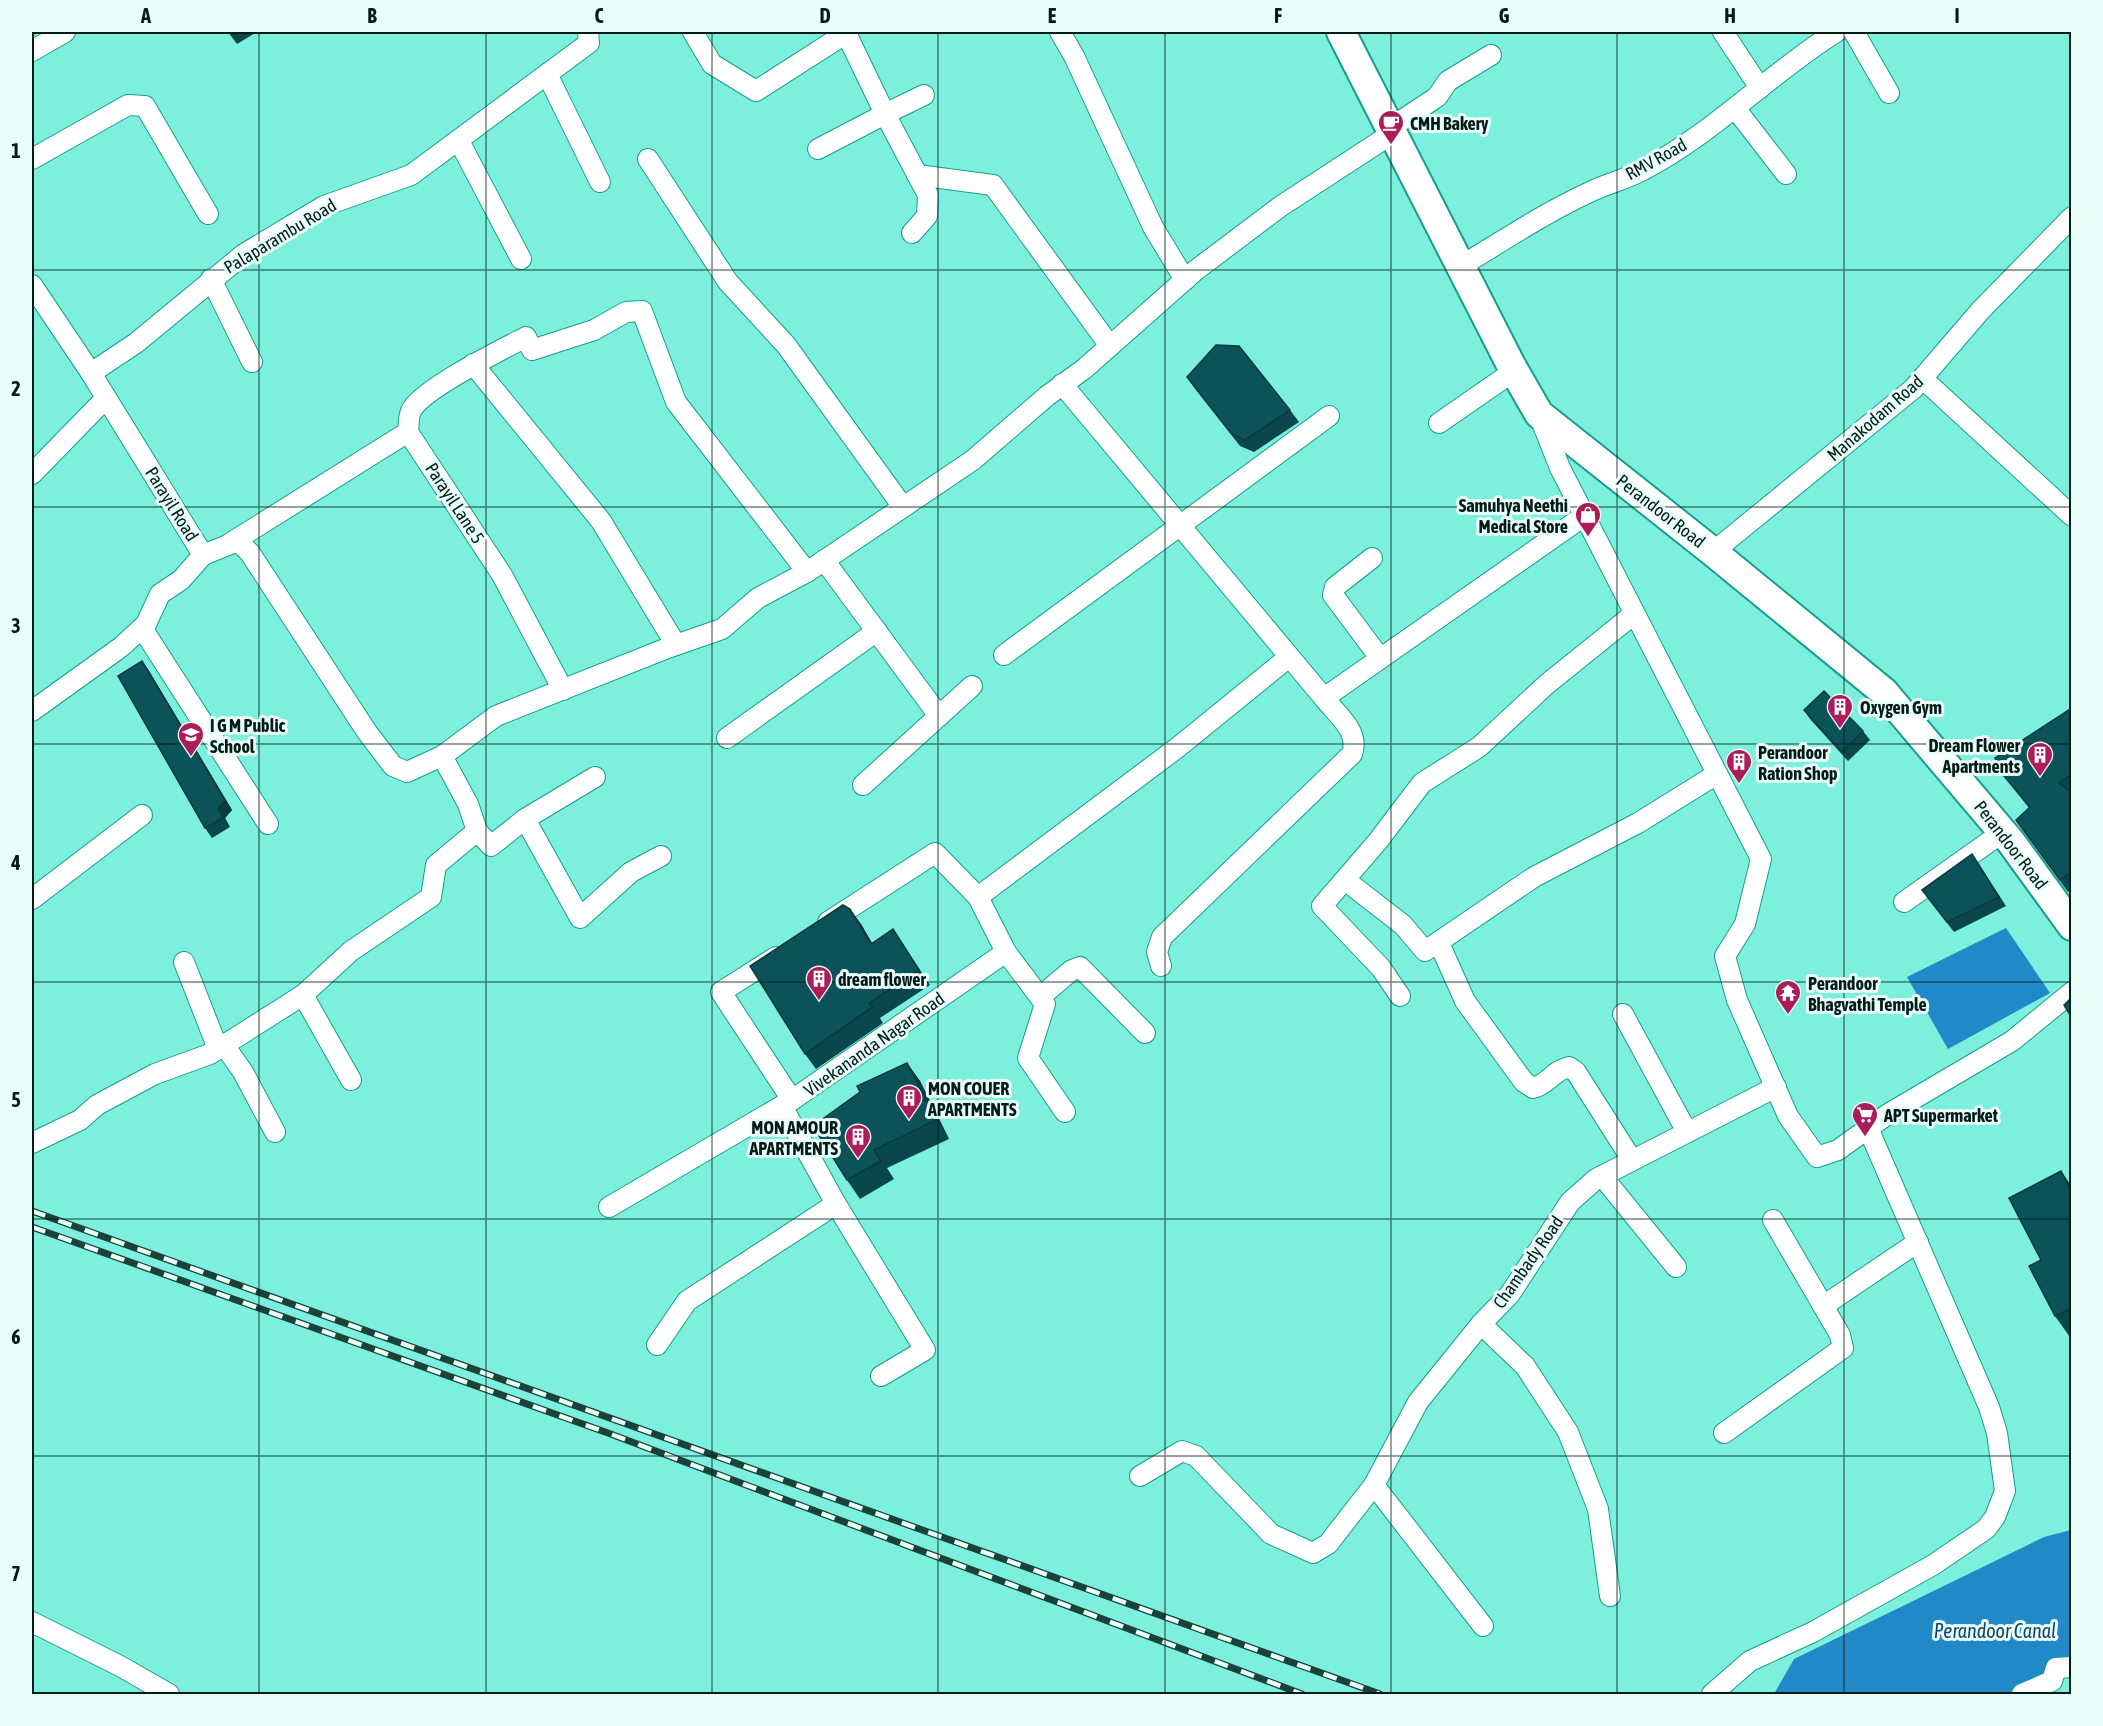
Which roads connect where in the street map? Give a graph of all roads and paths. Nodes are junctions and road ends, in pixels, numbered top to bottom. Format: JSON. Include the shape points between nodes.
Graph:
{"nodes":[{"id":1,"x":65,"y":32,"type":"edge"},
{"id":2,"x":588,"y":32,"type":"edge"},
{"id":3,"x":693,"y":32,"type":"edge"},
{"id":4,"x":847,"y":32,"type":"edge"},
{"id":5,"x":1060,"y":32,"type":"edge"},
{"id":6,"x":1341,"y":32,"type":"edge"},
{"id":7,"x":1723,"y":32,"type":"edge"},
{"id":8,"x":1836,"y":32,"type":"edge"},
{"id":9,"x":1854,"y":32,"type":"edge"},
{"id":10,"x":32,"y":51,"type":"edge"},
{"id":11,"x":1491,"y":55,"type":"dead end"},
{"id":12,"x":547,"y":74,"type":"junction"},
{"id":13,"x":1760,"y":88,"type":"junction"},
{"id":14,"x":1889,"y":93,"type":"dead end"},
{"id":15,"x":924,"y":95,"type":"dead end"},
{"id":16,"x":1735,"y":108,"type":"junction"},
{"id":17,"x":885,"y":114,"type":"junction"},
{"id":18,"x":1391,"y":130,"type":"junction"},
{"id":19,"x":459,"y":141,"type":"junction"},
{"id":20,"x":818,"y":149,"type":"dead end"},
{"id":21,"x":32,"y":159,"type":"edge"},
{"id":22,"x":648,"y":159,"type":"dead end"},
{"id":23,"x":1786,"y":174,"type":"dead end"},
{"id":24,"x":917,"y":175,"type":"junction"},
{"id":25,"x":600,"y":182,"type":"dead end"},
{"id":26,"x":208,"y":214,"type":"dead end"},
{"id":27,"x":2072,"y":217,"type":"edge"},
{"id":28,"x":912,"y":233,"type":"dead end"},
{"id":29,"x":521,"y":259,"type":"dead end"},
{"id":30,"x":1461,"y":266,"type":"junction"},
{"id":31,"x":211,"y":279,"type":"junction"},
{"id":32,"x":1185,"y":280,"type":"junction"},
{"id":33,"x":32,"y":285,"type":"edge"},
{"id":34,"x":1110,"y":346,"type":"junction"},
{"id":35,"x":252,"y":362,"type":"dead end"},
{"id":36,"x":473,"y":364,"type":"junction"},
{"id":37,"x":1514,"y":371,"type":"junction"},
{"id":38,"x":91,"y":373,"type":"junction"},
{"id":39,"x":1922,"y":378,"type":"junction"},
{"id":40,"x":1062,"y":384,"type":"junction"},
{"id":41,"x":106,"y":398,"type":"junction"},
{"id":42,"x":1539,"y":414,"type":"junction"},
{"id":43,"x":1329,"y":416,"type":"dead end"},
{"id":44,"x":1439,"y":423,"type":"dead end"},
{"id":45,"x":408,"y":432,"type":"junction"},
{"id":46,"x":32,"y":474,"type":"edge"},
{"id":47,"x":903,"y":507,"type":"junction"},
{"id":48,"x":1584,"y":516,"type":"junction"},
{"id":49,"x":2072,"y":516,"type":"edge"},
{"id":50,"x":1180,"y":528,"type":"junction"},
{"id":51,"x":230,"y":544,"type":"junction"},
{"id":52,"x":1713,"y":552,"type":"junction"},
{"id":53,"x":203,"y":555,"type":"junction"},
{"id":54,"x":1372,"y":558,"type":"dead end"},
{"id":55,"x":824,"y":560,"type":"junction"},
{"id":56,"x":807,"y":572,"type":"junction"},
{"id":57,"x":1634,"y":614,"type":"junction"},
{"id":58,"x":142,"y":628,"type":"junction"},
{"id":59,"x":877,"y":631,"type":"junction"},
{"id":60,"x":676,"y":645,"type":"junction"},
{"id":61,"x":1004,"y":655,"type":"dead end"},
{"id":62,"x":1289,"y":657,"type":"junction"},
{"id":63,"x":1380,"y":658,"type":"junction"},
{"id":64,"x":972,"y":686,"type":"dead end"},
{"id":65,"x":563,"y":690,"type":"junction"},
{"id":66,"x":1324,"y":698,"type":"junction"},
{"id":67,"x":32,"y":711,"type":"edge"},
{"id":68,"x":939,"y":716,"type":"junction"},
{"id":69,"x":728,"y":738,"type":"dead end"},
{"id":70,"x":442,"y":756,"type":"junction"},
{"id":71,"x":1717,"y":774,"type":"junction"},
{"id":72,"x":595,"y":777,"type":"dead end"},
{"id":73,"x":863,"y":784,"type":"dead end"},
{"id":74,"x":142,"y":815,"type":"dead end"},
{"id":75,"x":525,"y":819,"type":"junction"},
{"id":76,"x":268,"y":824,"type":"dead end"},
{"id":77,"x":477,"y":831,"type":"junction"},
{"id":78,"x":2003,"y":832,"type":"junction"},
{"id":79,"x":661,"y":856,"type":"dead end"},
{"id":80,"x":1345,"y":880,"type":"junction"},
{"id":81,"x":978,"y":897,"type":"junction"},
{"id":82,"x":32,"y":899,"type":"edge"},
{"id":83,"x":1904,"y":902,"type":"dead end"},
{"id":84,"x":2072,"y":926,"type":"edge"},
{"id":85,"x":808,"y":935,"type":"edge"},
{"id":86,"x":1439,"y":943,"type":"junction"},
{"id":87,"x":789,"y":948,"type":"edge"},
{"id":88,"x":1006,"y":952,"type":"junction"},
{"id":89,"x":184,"y":962,"type":"dead end"},
{"id":90,"x":1161,"y":966,"type":"dead end"},
{"id":91,"x":2072,"y":992,"type":"edge"},
{"id":92,"x":303,"y":995,"type":"junction"},
{"id":93,"x":1400,"y":996,"type":"dead end"},
{"id":94,"x":1040,"y":997,"type":"junction"},
{"id":95,"x":1623,"y":1014,"type":"dead end"},
{"id":96,"x":1145,"y":1033,"type":"dead end"},
{"id":97,"x":221,"y":1047,"type":"junction"},
{"id":98,"x":351,"y":1080,"type":"dead end"},
{"id":99,"x":1776,"y":1087,"type":"junction"},
{"id":100,"x":787,"y":1103,"type":"junction"},
{"id":101,"x":1065,"y":1112,"type":"dead end"},
{"id":102,"x":1868,"y":1128,"type":"junction"},
{"id":103,"x":275,"y":1132,"type":"dead end"},
{"id":104,"x":1688,"y":1132,"type":"junction"},
{"id":105,"x":32,"y":1143,"type":"edge"},
{"id":106,"x":1632,"y":1160,"type":"junction"},
{"id":107,"x":1602,"y":1176,"type":"junction"},
{"id":108,"x":836,"y":1204,"type":"junction"},
{"id":109,"x":609,"y":1207,"type":"dead end"},
{"id":110,"x":1773,"y":1220,"type":"dead end"},
{"id":111,"x":1918,"y":1242,"type":"junction"},
{"id":112,"x":1676,"y":1267,"type":"dead end"},
{"id":113,"x":1823,"y":1306,"type":"junction"},
{"id":114,"x":1481,"y":1324,"type":"junction"},
{"id":115,"x":657,"y":1345,"type":"dead end"},
{"id":116,"x":881,"y":1376,"type":"dead end"},
{"id":117,"x":1724,"y":1432,"type":"dead end"},
{"id":118,"x":1140,"y":1476,"type":"dead end"},
{"id":119,"x":1374,"y":1485,"type":"junction"},
{"id":120,"x":1610,"y":1596,"type":"dead end"},
{"id":121,"x":32,"y":1622,"type":"edge"},
{"id":122,"x":1483,"y":1626,"type":"dead end"},
{"id":123,"x":2072,"y":1667,"type":"edge"},
{"id":124,"x":169,"y":1695,"type":"edge"},
{"id":125,"x":1712,"y":1695,"type":"edge"},
{"id":126,"x":2022,"y":1695,"type":"edge"}],
"edges":[{"from":1,"to":10,"type":"street"},
{"from":2,"to":12,"type":"street","name":"Palaparambu Road","via":[[589,43]]},
{"from":3,"to":4,"type":"street","via":[[712,64],[756,91]]},
{"from":4,"to":17,"type":"street"},
{"from":5,"to":32,"type":"street","via":[[1153,227]]},
{"from":6,"to":18,"type":"main road","name":"Perandoor Road"},
{"from":7,"to":13,"type":"street"},
{"from":8,"to":13,"type":"street","name":"RMV Road","via":[[1809,48]]},
{"from":9,"to":14,"type":"street"},
{"from":11,"to":18,"type":"street","via":[[1448,81],[1437,97]]},
{"from":12,"to":19,"type":"street","name":"Palaparambu Road"},
{"from":12,"to":25,"type":"street"},
{"from":13,"to":16,"type":"street","name":"RMV Road"},
{"from":15,"to":17,"type":"street"},
{"from":16,"to":23,"type":"street"},
{"from":16,"to":30,"type":"street","name":"RMV Road","via":[[1643,171],[1555,210]]},
{"from":17,"to":20,"type":"street"},
{"from":17,"to":24,"type":"street"},
{"from":18,"to":30,"type":"main road","name":"Perandoor Road"},
{"from":18,"to":32,"type":"street","via":[[1281,206]]},
{"from":19,"to":29,"type":"street"},
{"from":19,"to":31,"type":"street","name":"Palaparambu Road","via":[[411,175],[324,206],[244,254]]},
{"from":21,"to":26,"type":"street","via":[[128,105],[145,106]]},
{"from":22,"to":47,"type":"street","via":[[728,282],[786,345]]},
{"from":24,"to":28,"type":"street","via":[[928,195],[927,216]]},
{"from":24,"to":34,"type":"street","via":[[993,184]]},
{"from":27,"to":39,"type":"street","name":"Manakodam Road","via":[[1980,311]]},
{"from":30,"to":37,"type":"main road","name":"Perandoor Road"},
{"from":31,"to":35,"type":"street"},
{"from":31,"to":38,"type":"street","name":"Palaparambu Road","via":[[136,344]]},
{"from":32,"to":34,"type":"street"},
{"from":33,"to":38,"type":"street","name":"Parayil Road"},
{"from":34,"to":40,"type":"street"},
{"from":36,"to":45,"type":"street","via":[[420,400],[411,410]]},
{"from":36,"to":56,"type":"street","via":[[526,337],[532,350],[594,330],[627,312],[642,311],[676,402]]},
{"from":36,"to":60,"type":"street","via":[[601,521]]},
{"from":37,"to":42,"type":"main road","name":"Perandoor Road"},
{"from":37,"to":44,"type":"street"},
{"from":38,"to":41,"type":"street","name":"Parayil Road"},
{"from":39,"to":49,"type":"street"},
{"from":39,"to":52,"type":"street","name":"Manakodam Road"},
{"from":40,"to":47,"type":"street","via":[[973,460]]},
{"from":40,"to":50,"type":"street"},
{"from":41,"to":46,"type":"street"},
{"from":41,"to":53,"type":"street","name":"Parayil Road"},
{"from":42,"to":48,"type":"street"},
{"from":42,"to":52,"type":"main road","name":"Perandoor Road"},
{"from":43,"to":50,"type":"street"},
{"from":45,"to":51,"type":"street"},
{"from":45,"to":65,"type":"street","name":"Parayil Lane 5","via":[[502,575]]},
{"from":47,"to":55,"type":"street"},
{"from":48,"to":57,"type":"street"},
{"from":48,"to":63,"type":"street"},
{"from":50,"to":61,"type":"street"},
{"from":50,"to":62,"type":"street"},
{"from":51,"to":53,"type":"street"},
{"from":51,"to":70,"type":"street","via":[[238,541],[250,552],[393,766],[407,772]]},
{"from":52,"to":78,"type":"main road","name":"Perandoor Road","via":[[1884,692]]},
{"from":53,"to":58,"type":"street","name":"Parayil Road","via":[[181,580],[160,594]]},
{"from":54,"to":63,"type":"street","via":[[1335,587],[1333,595]]},
{"from":55,"to":56,"type":"street"},
{"from":55,"to":59,"type":"street"},
{"from":56,"to":60,"type":"street","via":[[758,598],[723,629]]},
{"from":57,"to":71,"type":"street"},
{"from":57,"to":80,"type":"street","via":[[1547,684],[1479,747],[1422,783]]},
{"from":58,"to":67,"type":"street","name":"Parayil Road"},
{"from":58,"to":76,"type":"street"},
{"from":59,"to":68,"type":"street"},
{"from":59,"to":69,"type":"street"},
{"from":60,"to":65,"type":"street"},
{"from":62,"to":66,"type":"street"},
{"from":62,"to":81,"type":"street","via":[[1177,748]]},
{"from":63,"to":66,"type":"street"},
{"from":64,"to":68,"type":"street"},
{"from":65,"to":70,"type":"street","via":[[496,716]]},
{"from":66,"to":90,"type":"street","via":[[1353,734],[1352,754],[1162,938],[1157,951]]},
{"from":68,"to":73,"type":"street"},
{"from":70,"to":77,"type":"street","via":[[468,804]]},
{"from":71,"to":86,"type":"street","via":[[1638,823],[1534,877]]},
{"from":71,"to":99,"type":"street","via":[[1761,859],[1745,924],[1725,956],[1737,1000]]},
{"from":72,"to":75,"type":"street"},
{"from":74,"to":82,"type":"street"},
{"from":75,"to":77,"type":"street","via":[[491,846]]},
{"from":75,"to":79,"type":"street","via":[[580,918],[631,872]]},
{"from":77,"to":92,"type":"street","via":[[436,865],[431,897],[351,951]]},
{"from":78,"to":83,"type":"street"},
{"from":78,"to":84,"type":"main road","name":"Perandoor Road"},
{"from":80,"to":86,"type":"street","via":[[1403,925],[1425,951]]},
{"from":80,"to":93,"type":"street","via":[[1322,906],[1381,968]]},
{"from":81,"to":85,"type":"street","via":[[935,853]]},
{"from":81,"to":88,"type":"street"},
{"from":86,"to":106,"type":"street","via":[[1465,1001],[1524,1082],[1533,1088],[1561,1069],[1569,1067],[1576,1072]]},
{"from":87,"to":100,"type":"street","name":"Vivekananda Nagar Road","via":[[721,992]]},
{"from":88,"to":94,"type":"street"},
{"from":88,"to":100,"type":"street","name":"Vivekananda Nagar Road"},
{"from":89,"to":97,"type":"street"},
{"from":91,"to":102,"type":"street","via":[[2012,1041]]},
{"from":92,"to":97,"type":"street"},
{"from":92,"to":98,"type":"street"},
{"from":94,"to":96,"type":"street","via":[[1080,967]]},
{"from":94,"to":101,"type":"street","via":[[1045,1004],[1028,1058]]},
{"from":95,"to":104,"type":"street"},
{"from":97,"to":103,"type":"street","via":[[243,1072]]},
{"from":97,"to":105,"type":"street","via":[[155,1074],[97,1105],[80,1120]]},
{"from":99,"to":102,"type":"street","via":[[1788,1116],[1817,1157],[1838,1150]]},
{"from":99,"to":104,"type":"street","name":"Chambady Road"},
{"from":100,"to":108,"type":"street"},
{"from":100,"to":109,"type":"street"},
{"from":102,"to":111,"type":"street"},
{"from":104,"to":106,"type":"street","name":"Chambady Road"},
{"from":106,"to":107,"type":"street","name":"Chambady Road"},
{"from":107,"to":112,"type":"street"},
{"from":107,"to":114,"type":"street","name":"Chambady Road","via":[[1570,1202],[1510,1294]]},
{"from":108,"to":115,"type":"street","via":[[687,1301]]},
{"from":108,"to":116,"type":"street","via":[[925,1350]]},
{"from":110,"to":113,"type":"street"},
{"from":111,"to":113,"type":"street"},
{"from":111,"to":125,"type":"street","via":[[1997,1433],[2005,1491],[1995,1517],[1986,1529],[1933,1565],[1813,1632],[1750,1660]]},
{"from":113,"to":117,"type":"street","via":[[1843,1348]]},
{"from":114,"to":119,"type":"street","name":"Chambady Road","via":[[1418,1402]]},
{"from":114,"to":120,"type":"street","via":[[1526,1366],[1568,1432],[1598,1509]]},
{"from":118,"to":119,"type":"street","name":"Chambady Road","via":[[1182,1450],[1196,1456],[1271,1534],[1313,1553],[1328,1544]]},
{"from":119,"to":122,"type":"street"},
{"from":121,"to":124,"type":"street"},
{"from":123,"to":126,"type":"street","via":[[2056,1668],[2052,1681]]}]}
